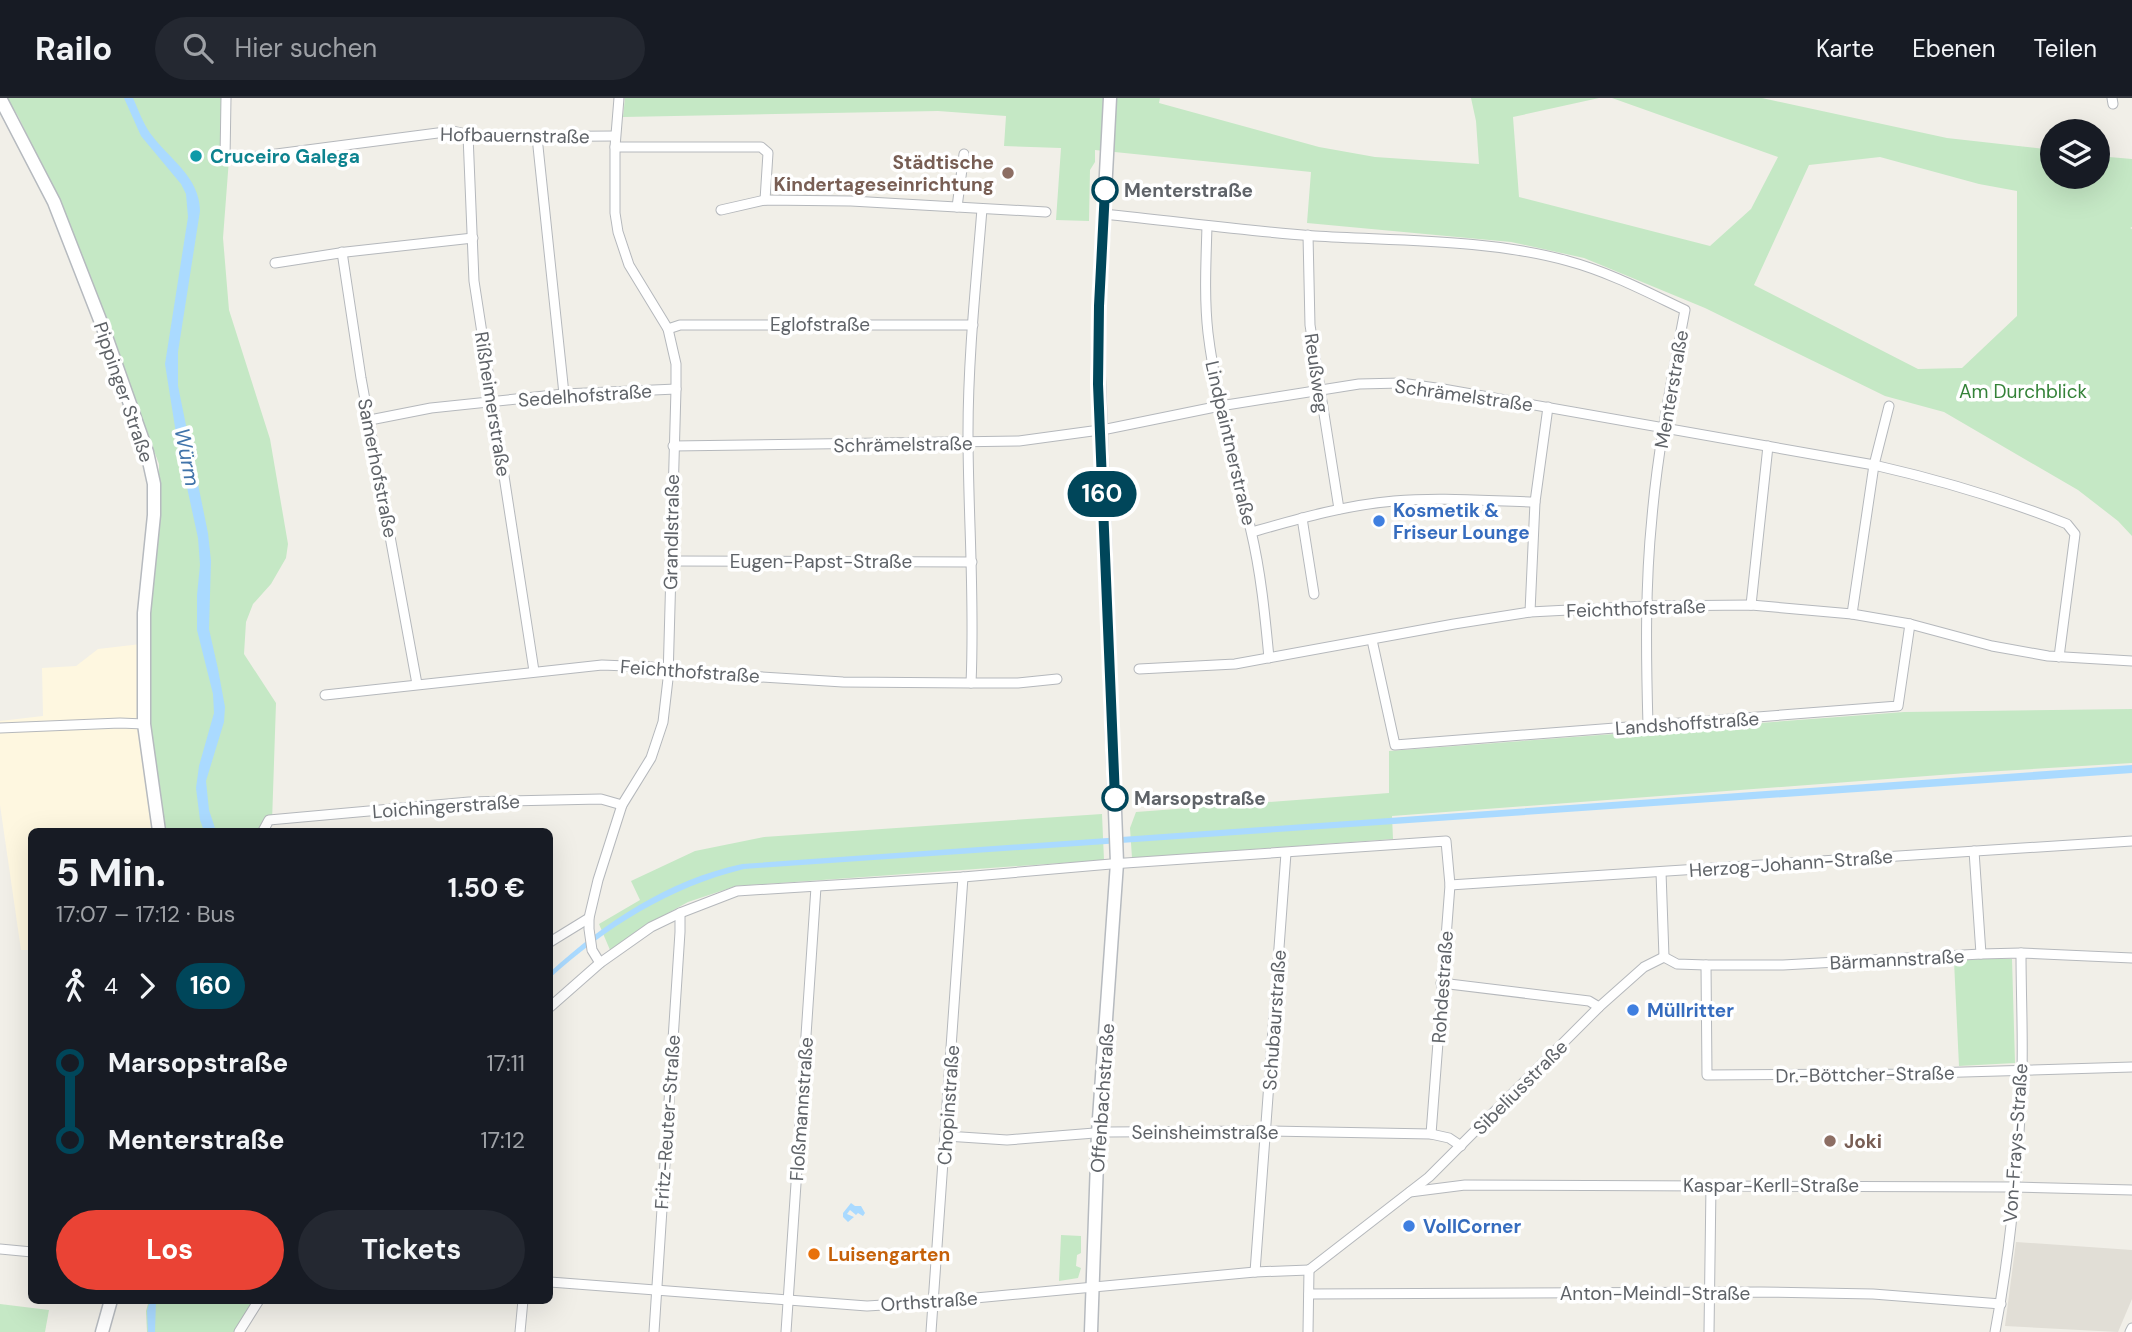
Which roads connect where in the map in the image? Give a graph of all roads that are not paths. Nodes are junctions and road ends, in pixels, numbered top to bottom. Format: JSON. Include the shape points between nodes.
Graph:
{"nodes":[{"id":1,"x":0,"y":98,"type":"edge"},
{"id":2,"x":226,"y":98,"type":"edge"},
{"id":3,"x":619,"y":98,"type":"edge"},
{"id":4,"x":1110,"y":98,"type":"edge"},
{"id":5,"x":468,"y":135,"type":"junction"},
{"id":6,"x":615,"y":136,"type":"junction"},
{"id":7,"x":537,"y":137,"type":"junction"},
{"id":8,"x":615,"y":147,"type":"junction"},
{"id":9,"x":964,"y":154,"type":"dead end"},
{"id":10,"x":765,"y":200,"type":"junction"},
{"id":11,"x":957,"y":207,"type":"junction"},
{"id":12,"x":982,"y":209,"type":"junction"},
{"id":13,"x":721,"y":210,"type":"dead end"},
{"id":14,"x":1046,"y":212,"type":"dead end"},
{"id":15,"x":1104,"y":214,"type":"junction"},
{"id":16,"x":1207,"y":226,"type":"junction"},
{"id":17,"x":1308,"y":235,"type":"junction"},
{"id":18,"x":472,"y":238,"type":"junction"},
{"id":19,"x":342,"y":252,"type":"junction"},
{"id":20,"x":275,"y":263,"type":"dead end"},
{"id":21,"x":973,"y":324,"type":"junction"},
{"id":22,"x":668,"y":329,"type":"junction"},
{"id":23,"x":676,"y":388,"type":"junction"},
{"id":24,"x":1319,"y":389,"type":"junction"},
{"id":25,"x":564,"y":394,"type":"junction"},
{"id":26,"x":492,"y":402,"type":"junction"},
{"id":27,"x":1220,"y":406,"type":"junction"},
{"id":28,"x":1889,"y":406,"type":"dead end"},
{"id":29,"x":1548,"y":407,"type":"junction"},
{"id":30,"x":370,"y":420,"type":"junction"},
{"id":31,"x":1664,"y":428,"type":"junction"},
{"id":32,"x":1099,"y":430,"type":"junction"},
{"id":33,"x":968,"y":443,"type":"junction"},
{"id":34,"x":673,"y":446,"type":"junction"},
{"id":35,"x":1768,"y":446,"type":"junction"},
{"id":36,"x":1874,"y":465,"type":"junction"},
{"id":37,"x":1535,"y":502,"type":"junction"},
{"id":38,"x":1339,"y":509,"type":"junction"},
{"id":39,"x":1302,"y":518,"type":"junction"},
{"id":40,"x":1252,"y":532,"type":"junction"},
{"id":41,"x":670,"y":561,"type":"junction"},
{"id":42,"x":972,"y":562,"type":"junction"},
{"id":43,"x":1314,"y":594,"type":"dead end"},
{"id":44,"x":1751,"y":605,"type":"junction"},
{"id":45,"x":1646,"y":606,"type":"junction"},
{"id":46,"x":1530,"y":612,"type":"junction"},
{"id":47,"x":1852,"y":614,"type":"junction"},
{"id":48,"x":1910,"y":624,"type":"junction"},
{"id":49,"x":1372,"y":640,"type":"junction"},
{"id":50,"x":2059,"y":657,"type":"junction"},
{"id":51,"x":1269,"y":658,"type":"junction"},
{"id":52,"x":2132,"y":661,"type":"edge"},
{"id":53,"x":668,"y":669,"type":"junction"},
{"id":54,"x":1139,"y":669,"type":"dead end"},
{"id":55,"x":534,"y":671,"type":"junction"},
{"id":56,"x":1057,"y":679,"type":"dead end"},
{"id":57,"x":971,"y":683,"type":"junction"},
{"id":58,"x":417,"y":684,"type":"junction"},
{"id":59,"x":325,"y":695,"type":"dead end"},
{"id":60,"x":144,"y":724,"type":"junction"},
{"id":61,"x":1648,"y":726,"type":"junction"},
{"id":62,"x":0,"y":728,"type":"edge"},
{"id":63,"x":622,"y":805,"type":"junction"},
{"id":64,"x":159,"y":828,"type":"edge"},
{"id":65,"x":265,"y":828,"type":"edge"},
{"id":66,"x":2132,"y":841,"type":"edge"},
{"id":67,"x":1974,"y":851,"type":"junction"},
{"id":68,"x":1286,"y":853,"type":"junction"},
{"id":69,"x":1117,"y":857,"type":"junction"},
{"id":70,"x":1661,"y":872,"type":"junction"},
{"id":71,"x":963,"y":877,"type":"junction"},
{"id":72,"x":1450,"y":885,"type":"junction"},
{"id":73,"x":816,"y":887,"type":"junction"},
{"id":74,"x":680,"y":913,"type":"junction"},
{"id":75,"x":589,"y":918,"type":"junction"},
{"id":76,"x":553,"y":940,"type":"edge"},
{"id":77,"x":2021,"y":953,"type":"junction"},
{"id":78,"x":1981,"y":954,"type":"junction"},
{"id":79,"x":1664,"y":957,"type":"junction"},
{"id":80,"x":2132,"y":958,"type":"edge"},
{"id":81,"x":600,"y":963,"type":"junction"},
{"id":82,"x":1706,"y":965,"type":"junction"},
{"id":83,"x":1441,"y":983,"type":"junction"},
{"id":84,"x":553,"y":1004,"type":"edge"},
{"id":85,"x":1599,"y":1007,"type":"junction"},
{"id":86,"x":2132,"y":1067,"type":"edge"},
{"id":87,"x":2022,"y":1071,"type":"junction"},
{"id":88,"x":1266,"y":1131,"type":"junction"},
{"id":89,"x":1098,"y":1133,"type":"junction"},
{"id":90,"x":1431,"y":1134,"type":"junction"},
{"id":91,"x":946,"y":1136,"type":"junction"},
{"id":92,"x":1461,"y":1146,"type":"junction"},
{"id":93,"x":1711,"y":1185,"type":"junction"},
{"id":94,"x":2014,"y":1187,"type":"junction"},
{"id":95,"x":2132,"y":1190,"type":"edge"},
{"id":96,"x":1410,"y":1192,"type":"junction"},
{"id":97,"x":0,"y":1249,"type":"edge"},
{"id":98,"x":28,"y":1252,"type":"edge"},
{"id":99,"x":1309,"y":1270,"type":"junction"},
{"id":100,"x":1255,"y":1272,"type":"junction"},
{"id":101,"x":553,"y":1282,"type":"edge"},
{"id":102,"x":1093,"y":1287,"type":"junction"},
{"id":103,"x":656,"y":1290,"type":"junction"},
{"id":104,"x":1309,"y":1294,"type":"junction"},
{"id":105,"x":1710,"y":1294,"type":"junction"},
{"id":106,"x":788,"y":1299,"type":"junction"},
{"id":107,"x":933,"y":1302,"type":"junction"},
{"id":108,"x":110,"y":1304,"type":"edge"},
{"id":109,"x":257,"y":1304,"type":"edge"},
{"id":110,"x":523,"y":1304,"type":"edge"},
{"id":111,"x":2001,"y":1304,"type":"junction"},
{"id":112,"x":102,"y":1332,"type":"edge"},
{"id":113,"x":239,"y":1332,"type":"edge"},
{"id":114,"x":520,"y":1332,"type":"edge"},
{"id":115,"x":654,"y":1332,"type":"edge"},
{"id":116,"x":786,"y":1332,"type":"edge"},
{"id":117,"x":931,"y":1332,"type":"edge"},
{"id":118,"x":1091,"y":1332,"type":"edge"},
{"id":119,"x":1308,"y":1332,"type":"edge"},
{"id":120,"x":1709,"y":1332,"type":"edge"},
{"id":121,"x":1995,"y":1332,"type":"edge"}],
"edges":[{"from":1,"to":60,"type":"street","name":"Pippinger Straße","via":[[54,202],[147,452],[154,516],[144,613]]},
{"from":2,"to":5,"type":"street","name":"Hofbauernstraße","via":[[225,159],[453,131]]},
{"from":3,"to":6,"type":"street","name":"Grandlstraße"},
{"from":4,"to":15,"type":"street","name":"Offenbachstraße"},
{"from":5,"to":7,"type":"street","name":"Hofbauernstraße"},
{"from":5,"to":18,"type":"street","name":"Rißheimerstraße"},
{"from":6,"to":7,"type":"street","name":"Hofbauernstraße"},
{"from":6,"to":8,"type":"street","name":"Grandlstraße"},
{"from":7,"to":25,"type":"street"},
{"from":8,"to":10,"type":"street","via":[[761,147],[768,153]]},
{"from":8,"to":22,"type":"street","name":"Grandlstraße","via":[[615,213],[624,256]]},
{"from":9,"to":11,"type":"street"},
{"from":10,"to":11,"type":"street"},
{"from":10,"to":13,"type":"street"},
{"from":11,"to":12,"type":"street"},
{"from":12,"to":14,"type":"street"},
{"from":12,"to":21,"type":"street"},
{"from":15,"to":16,"type":"street","name":"Menterstraße"},
{"from":15,"to":32,"type":"street","name":"Offenbachstraße"},
{"from":16,"to":17,"type":"street","name":"Menterstraße"},
{"from":16,"to":27,"type":"street","name":"Lindpaintnerstraße","via":[[1208,331]]},
{"from":17,"to":24,"type":"street","name":"Reußweg","via":[[1310,325]]},
{"from":17,"to":31,"type":"street","name":"Menterstraße","via":[[1447,243],[1535,254],[1591,268],[1685,310]]},
{"from":18,"to":19,"type":"street"},
{"from":18,"to":26,"type":"street","name":"Rißheimerstraße"},
{"from":19,"to":20,"type":"street"},
{"from":19,"to":30,"type":"street","name":"Samerhofstraße"},
{"from":21,"to":22,"type":"street","name":"Eglofstraße","via":[[680,325]]},
{"from":21,"to":33,"type":"street"},
{"from":22,"to":23,"type":"street","name":"Grandlstraße"},
{"from":23,"to":25,"type":"street","name":"Sedelhofstraße"},
{"from":23,"to":34,"type":"street","name":"Grandlstraße"},
{"from":24,"to":27,"type":"street","name":"Schrämelstraße"},
{"from":24,"to":29,"type":"street","name":"Schrämelstraße","via":[[1401,383]]},
{"from":24,"to":38,"type":"street","name":"Reußweg"},
{"from":25,"to":26,"type":"street","name":"Sedelhofstraße"},
{"from":26,"to":30,"type":"street","name":"Sedelhofstraße"},
{"from":26,"to":55,"type":"street","name":"Rißheimerstraße"},
{"from":27,"to":32,"type":"street","name":"Schrämelstraße"},
{"from":27,"to":40,"type":"street","name":"Lindpaintnerstraße"},
{"from":28,"to":36,"type":"street"},
{"from":29,"to":31,"type":"street","name":"Schrämelstraße"},
{"from":29,"to":37,"type":"street"},
{"from":30,"to":58,"type":"street","name":"Samerhofstraße"},
{"from":31,"to":35,"type":"street","name":"Schrämelstraße"},
{"from":31,"to":45,"type":"street","name":"Menterstraße"},
{"from":32,"to":33,"type":"street","name":"Schrämelstraße"},
{"from":32,"to":69,"type":"street","name":"Offenbachstraße"},
{"from":33,"to":34,"type":"street","name":"Schrämelstraße"},
{"from":33,"to":42,"type":"street"},
{"from":34,"to":41,"type":"street","name":"Grandlstraße"},
{"from":35,"to":36,"type":"street","name":"Schrämelstraße"},
{"from":35,"to":44,"type":"street"},
{"from":36,"to":47,"type":"street"},
{"from":36,"to":50,"type":"street","name":"Schrämelstraße","via":[[1995,497],[2067,524],[2075,534]]},
{"from":37,"to":38,"type":"street","via":[[1394,501]]},
{"from":37,"to":46,"type":"street"},
{"from":38,"to":39,"type":"street"},
{"from":39,"to":40,"type":"street"},
{"from":39,"to":43,"type":"street"},
{"from":40,"to":51,"type":"street","name":"Lindpaintnerstraße"},
{"from":41,"to":42,"type":"street","name":"Eugen-Papst-Straße"},
{"from":41,"to":53,"type":"street","name":"Grandlstraße"},
{"from":42,"to":57,"type":"street"},
{"from":44,"to":45,"type":"street","name":"Feichthofstraße"},
{"from":44,"to":47,"type":"street","name":"Feichthofstraße"},
{"from":45,"to":46,"type":"street","name":"Feichthofstraße"},
{"from":45,"to":61,"type":"street","name":"Menterstraße"},
{"from":46,"to":49,"type":"street","name":"Feichthofstraße"},
{"from":47,"to":48,"type":"street","name":"Feichthofstraße"},
{"from":48,"to":50,"type":"street","name":"Feichthofstraße","via":[[1992,646]]},
{"from":48,"to":61,"type":"street","name":"Landshoffstraße","via":[[1898,706]]},
{"from":49,"to":51,"type":"street","name":"Feichthofstraße"},
{"from":49,"to":61,"type":"street","name":"Landshoffstraße","via":[[1395,745]]},
{"from":50,"to":52,"type":"street","name":"Feichthofstraße"},
{"from":51,"to":54,"type":"street","name":"Feichthofstraße"},
{"from":53,"to":55,"type":"street","name":"Feichthofstraße","via":[[602,665]]},
{"from":53,"to":57,"type":"street","name":"Feichthofstraße","via":[[843,682]]},
{"from":53,"to":63,"type":"street","name":"Grandlstraße","via":[[663,722],[651,758]]},
{"from":55,"to":58,"type":"street","name":"Feichthofstraße"},
{"from":56,"to":57,"type":"street","name":"Feichthofstraße"},
{"from":58,"to":59,"type":"street","name":"Feichthofstraße"},
{"from":60,"to":62,"type":"street"},
{"from":60,"to":64,"type":"street","name":"Pippinger Straße"},
{"from":63,"to":65,"type":"street","name":"Loichingerstraße","via":[[601,799],[470,802],[269,820]]},
{"from":63,"to":75,"type":"street","name":"Grandlstraße"},
{"from":66,"to":67,"type":"street","name":"Herzog-Johann-Straße"},
{"from":67,"to":70,"type":"street","name":"Herzog-Johann-Straße"},
{"from":67,"to":78,"type":"street"},
{"from":68,"to":69,"type":"street"},
{"from":68,"to":72,"type":"street","name":"Rohdestraße","via":[[1446,841]]},
{"from":68,"to":88,"type":"street","name":"Schubaurstraße"},
{"from":69,"to":71,"type":"street"},
{"from":69,"to":89,"type":"street","name":"Offenbachstraße"},
{"from":70,"to":72,"type":"street","name":"Herzog-Johann-Straße"},
{"from":70,"to":79,"type":"street"},
{"from":71,"to":73,"type":"street"},
{"from":71,"to":91,"type":"street","name":"Chopinstraße"},
{"from":72,"to":83,"type":"street","name":"Rohdestraße"},
{"from":73,"to":74,"type":"street","via":[[737,891]]},
{"from":73,"to":106,"type":"street","name":"Floßmannstraße"},
{"from":74,"to":81,"type":"street"},
{"from":74,"to":103,"type":"street","name":"Fritz-Reuter-Straße"},
{"from":75,"to":76,"type":"street"},
{"from":75,"to":81,"type":"street","name":"Grandlstraße","via":[[592,950]]},
{"from":77,"to":78,"type":"street","name":"Bärmannstraße"},
{"from":77,"to":80,"type":"street","name":"Bärmannstraße"},
{"from":77,"to":87,"type":"street","name":"Von-Frays-Straße"},
{"from":78,"to":82,"type":"street","name":"Bärmannstraße"},
{"from":79,"to":82,"type":"street","name":"Bärmannstraße","via":[[1677,964]]},
{"from":79,"to":85,"type":"street","name":"Sibeliusstraße","via":[[1644,967]]},
{"from":81,"to":84,"type":"street"},
{"from":82,"to":87,"type":"street","name":"Dr.-Böttcher-Straße","via":[[1707,1075]]},
{"from":83,"to":85,"type":"street","via":[[1589,1001]]},
{"from":83,"to":90,"type":"street","name":"Rohdestraße"},
{"from":85,"to":92,"type":"street","name":"Sibeliusstraße"},
{"from":86,"to":87,"type":"street","name":"Dr.-Böttcher-Straße"},
{"from":87,"to":94,"type":"street","name":"Von-Frays-Straße"},
{"from":88,"to":89,"type":"street","name":"Seinsheimstraße"},
{"from":88,"to":90,"type":"street","name":"Seinsheimstraße"},
{"from":88,"to":100,"type":"street","name":"Schubaurstraße"},
{"from":89,"to":91,"type":"street","name":"Seinsheimstraße","via":[[1007,1140]]},
{"from":89,"to":102,"type":"street","name":"Offenbachstraße"},
{"from":90,"to":92,"type":"street","name":"Seinsheimstraße"},
{"from":91,"to":107,"type":"street","name":"Chopinstraße"},
{"from":92,"to":96,"type":"street","name":"Sibeliusstraße"},
{"from":93,"to":94,"type":"street","name":"Kaspar-Kerll-Straße"},
{"from":93,"to":96,"type":"street","name":"Kaspar-Kerll-Straße","via":[[1465,1185]]},
{"from":93,"to":105,"type":"street"},
{"from":94,"to":95,"type":"street","name":"Kaspar-Kerll-Straße"},
{"from":94,"to":111,"type":"street","name":"Von-Frays-Straße"},
{"from":96,"to":99,"type":"street","name":"Sibeliusstraße"},
{"from":97,"to":98,"type":"street"},
{"from":99,"to":100,"type":"street","name":"Orthstraße"},
{"from":99,"to":104,"type":"street"},
{"from":100,"to":102,"type":"street","name":"Orthstraße"},
{"from":101,"to":103,"type":"street","name":"Orthstraße"},
{"from":102,"to":107,"type":"street","name":"Orthstraße"},
{"from":102,"to":118,"type":"street","name":"Offenbachstraße"},
{"from":103,"to":106,"type":"street","name":"Orthstraße"},
{"from":103,"to":115,"type":"street","name":"Fritz-Reuter-Straße"},
{"from":104,"to":105,"type":"street","name":"Anton-Meindl-Straße"},
{"from":104,"to":119,"type":"street"},
{"from":105,"to":111,"type":"street","name":"Anton-Meindl-Straße","via":[[1873,1294]]},
{"from":105,"to":120,"type":"street"},
{"from":106,"to":107,"type":"street","name":"Orthstraße","via":[[867,1306]]},
{"from":106,"to":116,"type":"street","name":"Floßmannstraße"},
{"from":107,"to":117,"type":"street","name":"Chopinstraße"},
{"from":108,"to":112,"type":"street"},
{"from":109,"to":113,"type":"street"},
{"from":110,"to":114,"type":"street"},
{"from":111,"to":121,"type":"street","name":"Von-Frays-Straße"}]}
